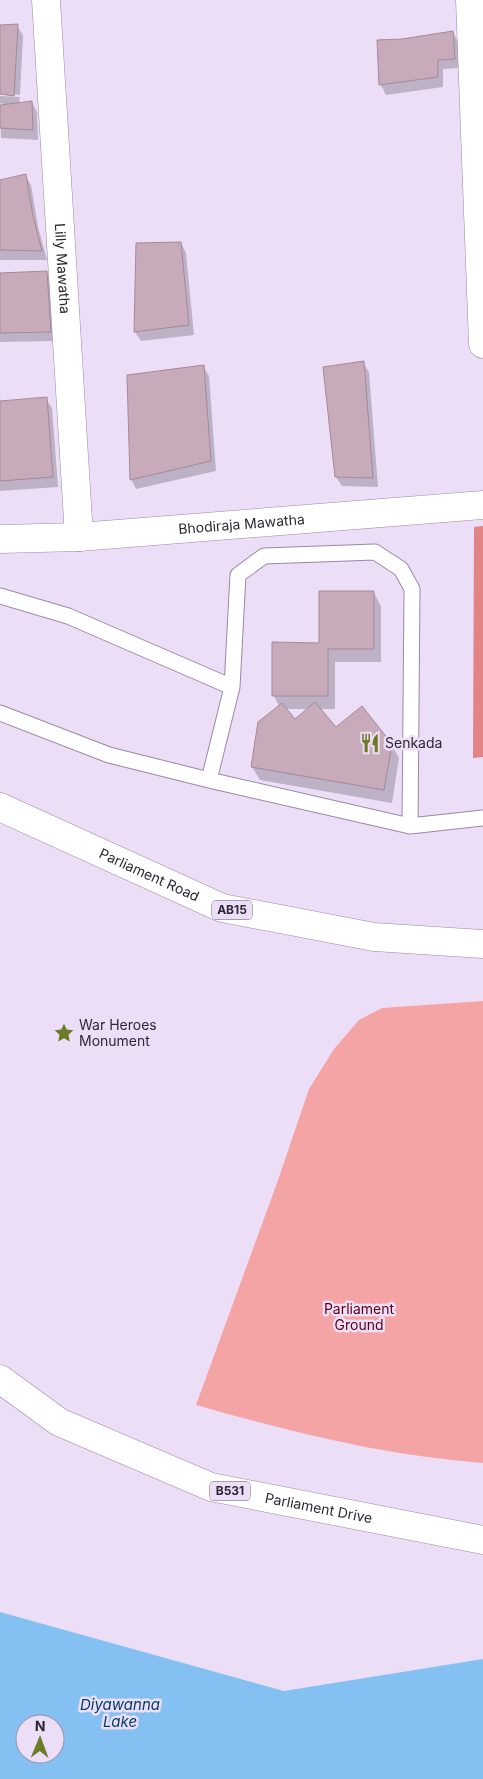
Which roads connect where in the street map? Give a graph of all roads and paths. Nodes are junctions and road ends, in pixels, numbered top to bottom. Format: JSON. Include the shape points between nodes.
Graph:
{"nodes":[{"id":1,"x":46,"y":0,"type":"edge"},
{"id":2,"x":470,"y":0,"type":"edge"},
{"id":3,"x":483,"y":344,"type":"edge"},
{"id":4,"x":483,"y":506,"type":"edge"},
{"id":5,"x":80,"y":537,"type":"junction"},
{"id":6,"x":0,"y":539,"type":"edge"},
{"id":7,"x":0,"y":596,"type":"edge"},
{"id":8,"x":232,"y":687,"type":"junction"},
{"id":9,"x":0,"y":713,"type":"edge"},
{"id":10,"x":209,"y":780,"type":"junction"},
{"id":11,"x":0,"y":807,"type":"edge"},
{"id":12,"x":483,"y":818,"type":"edge"},
{"id":13,"x":410,"y":826,"type":"junction"},
{"id":14,"x":483,"y":944,"type":"edge"},
{"id":15,"x":0,"y":1379,"type":"edge"},
{"id":16,"x":483,"y":1540,"type":"edge"}],
"edges":[{"from":1,"to":5,"type":"street","name":"Lilly Mawatha"},
{"from":2,"to":3,"type":"street"},
{"from":4,"to":5,"type":"street","name":"Bhodiraja Mawatha"},
{"from":5,"to":6,"type":"street","name":"Bhodiraja Mawatha"},
{"from":7,"to":8,"type":"lane","via":[[68,616]]},
{"from":8,"to":10,"type":"lane"},
{"from":8,"to":13,"type":"lane","via":[[238,575],[264,556],[375,552],[401,569],[412,589]]},
{"from":9,"to":10,"type":"lane","via":[[109,755]]},
{"from":10,"to":13,"type":"lane"},
{"from":11,"to":14,"type":"street","name":"Parliament Road","number":"AB15","via":[[222,908],[374,937]]},
{"from":12,"to":13,"type":"lane"},
{"from":15,"to":16,"type":"street","name":"Parliament Drive","number":"B531","via":[[59,1422],[211,1487]]}]}
